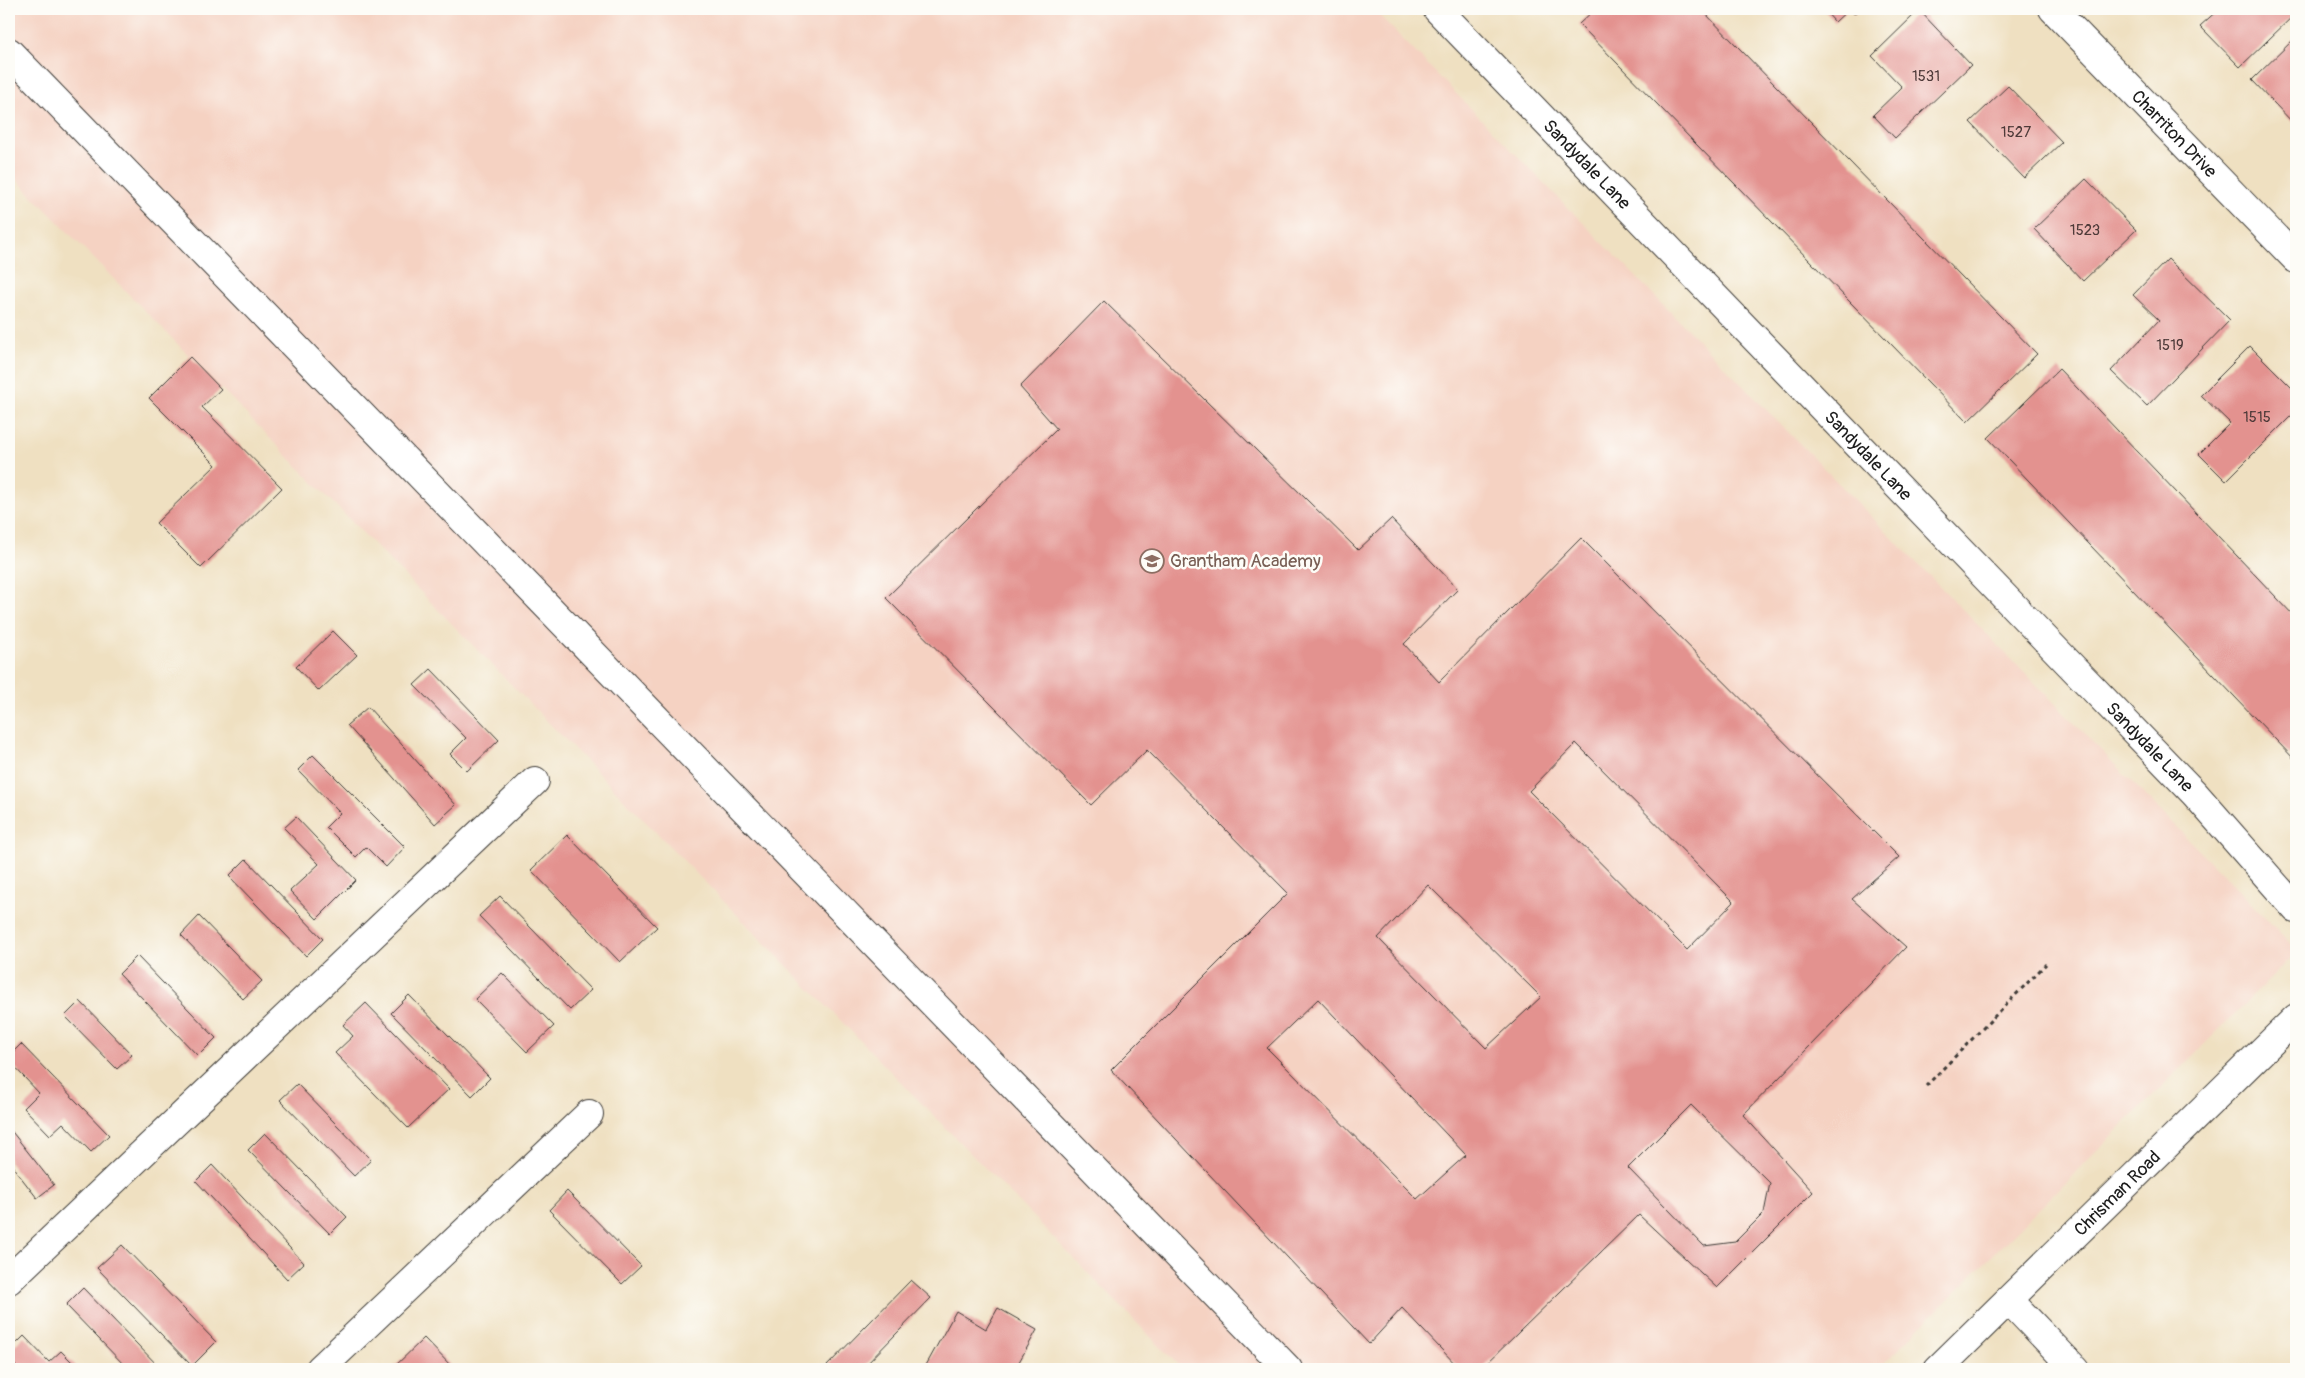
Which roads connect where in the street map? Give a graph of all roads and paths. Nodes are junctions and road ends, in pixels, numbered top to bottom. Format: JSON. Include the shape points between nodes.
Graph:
{"nodes":[{"id":1,"x":1437,"y":9,"type":"edge"},
{"id":2,"x":2053,"y":9,"type":"edge"},
{"id":3,"x":9,"y":52,"type":"edge"},
{"id":4,"x":2296,"y":259,"type":"edge"},
{"id":5,"x":535,"y":781,"type":"dead end"},
{"id":6,"x":2296,"y":909,"type":"edge"},
{"id":7,"x":2046,"y":964,"type":"dead end"},
{"id":8,"x":2296,"y":1018,"type":"edge"},
{"id":9,"x":1926,"y":1086,"type":"dead end"},
{"id":10,"x":589,"y":1114,"type":"dead end"},
{"id":11,"x":9,"y":1280,"type":"edge"},
{"id":12,"x":2008,"y":1300,"type":"junction"},
{"id":13,"x":320,"y":1369,"type":"edge"},
{"id":14,"x":1288,"y":1369,"type":"edge"},
{"id":15,"x":1938,"y":1369,"type":"edge"},
{"id":16,"x":2075,"y":1369,"type":"edge"}],
"edges":[{"from":1,"to":6,"type":"street","name":"Sandydale Lane","via":[[2188,787]]},
{"from":2,"to":4,"type":"street","name":"Charriton Drive"},
{"from":3,"to":14,"type":"street"},
{"from":5,"to":11,"type":"street"},
{"from":7,"to":9,"type":"path"},
{"from":8,"to":12,"type":"street","name":"Chrisman Road"},
{"from":10,"to":13,"type":"street"},
{"from":12,"to":15,"type":"street","name":"Chrisman Road"},
{"from":12,"to":16,"type":"street"}]}
